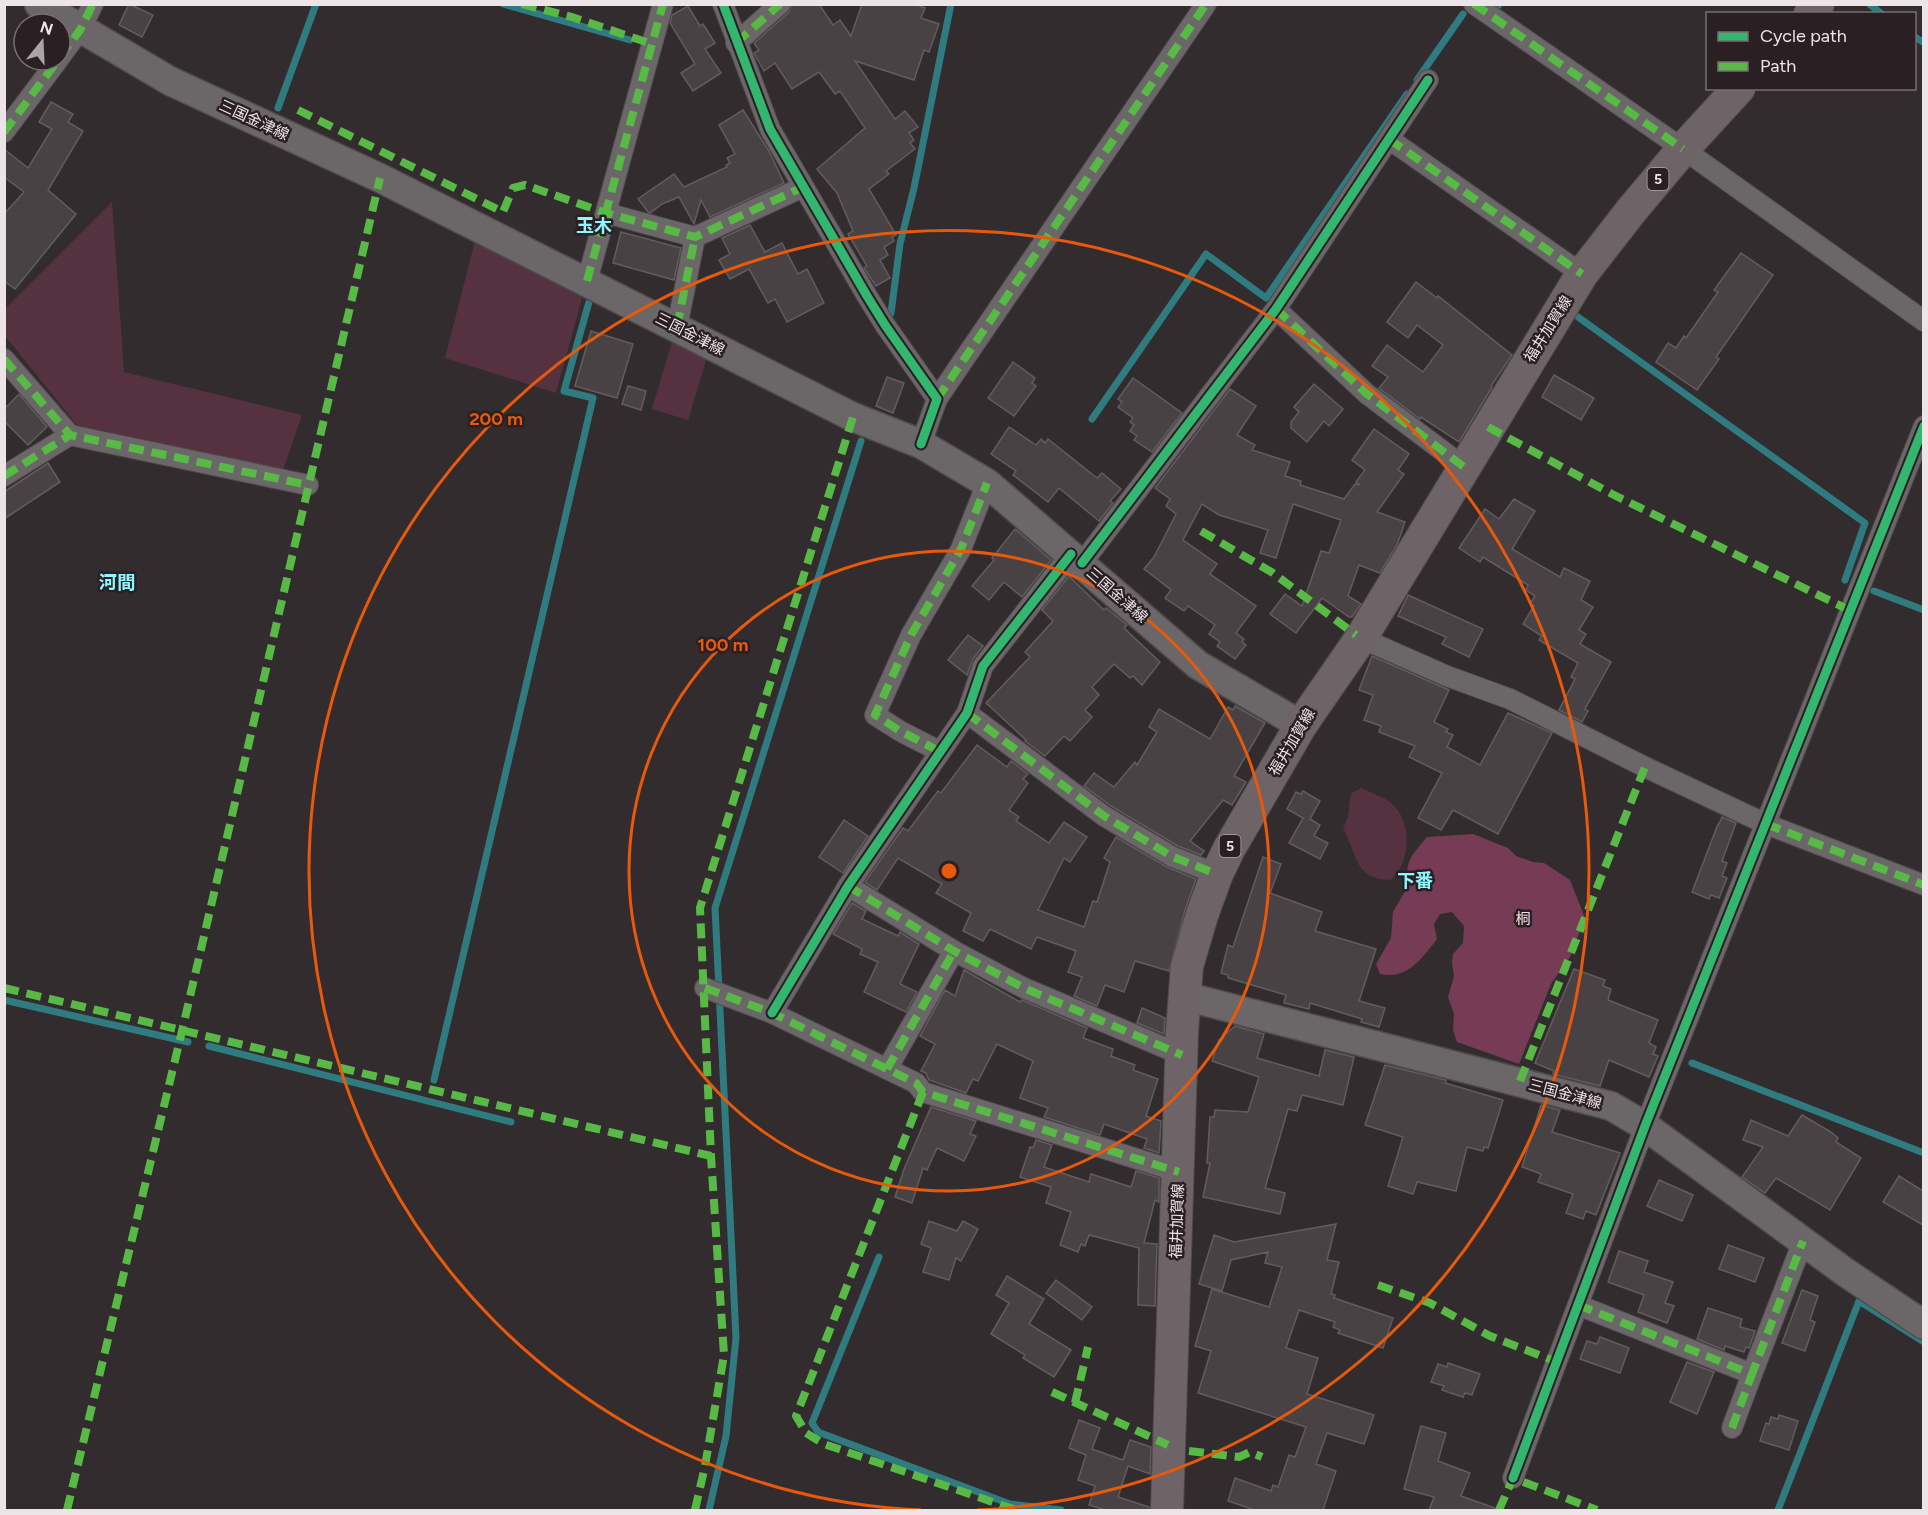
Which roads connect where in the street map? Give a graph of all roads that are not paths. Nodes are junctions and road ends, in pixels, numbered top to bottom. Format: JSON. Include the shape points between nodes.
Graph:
{"nodes":[{"id":1,"x":39,"y":4,"type":"edge"},
{"id":2,"x":93,"y":4,"type":"edge"},
{"id":3,"x":663,"y":4,"type":"edge"},
{"id":4,"x":723,"y":4,"type":"edge"},
{"id":5,"x":780,"y":4,"type":"edge"},
{"id":6,"x":1206,"y":4,"type":"edge"},
{"id":7,"x":1474,"y":4,"type":"edge"},
{"id":8,"x":80,"y":30,"type":"junction"},
{"id":9,"x":72,"y":41,"type":"edge"},
{"id":10,"x":736,"y":43,"type":"junction"},
{"id":11,"x":49,"y":72,"type":"edge"},
{"id":12,"x":1428,"y":80,"type":"dead end"},
{"id":13,"x":1737,"y":90,"type":"edge"},
{"id":14,"x":4,"y":132,"type":"edge"},
{"id":15,"x":1389,"y":139,"type":"junction"},
{"id":16,"x":1683,"y":149,"type":"junction"},
{"id":17,"x":803,"y":187,"type":"junction"},
{"id":18,"x":606,"y":213,"type":"junction"},
{"id":19,"x":695,"y":237,"type":"junction"},
{"id":20,"x":1582,"y":274,"type":"junction"},
{"id":21,"x":587,"y":281,"type":"junction"},
{"id":22,"x":1276,"y":309,"type":"junction"},
{"id":23,"x":1923,"y":321,"type":"edge"},
{"id":24,"x":677,"y":327,"type":"junction"},
{"id":25,"x":4,"y":359,"type":"edge"},
{"id":26,"x":937,"y":399,"type":"junction"},
{"id":27,"x":1923,"y":426,"type":"edge"},
{"id":28,"x":70,"y":435,"type":"junction"},
{"id":29,"x":921,"y":444,"type":"junction"},
{"id":30,"x":1464,"y":468,"type":"junction"},
{"id":31,"x":4,"y":476,"type":"edge"},
{"id":32,"x":987,"y":483,"type":"junction"},
{"id":33,"x":308,"y":485,"type":"dead end"},
{"id":34,"x":1076,"y":559,"type":"junction"},
{"id":35,"x":1361,"y":638,"type":"junction"},
{"id":36,"x":967,"y":713,"type":"junction"},
{"id":37,"x":1301,"y":725,"type":"junction"},
{"id":38,"x":939,"y":751,"type":"junction"},
{"id":39,"x":1766,"y":824,"type":"junction"},
{"id":40,"x":1217,"y":874,"type":"junction"},
{"id":41,"x":1923,"y":885,"type":"edge"},
{"id":42,"x":848,"y":886,"type":"junction"},
{"id":43,"x":954,"y":951,"type":"junction"},
{"id":44,"x":705,"y":988,"type":"dead end"},
{"id":45,"x":1184,"y":996,"type":"junction"},
{"id":46,"x":772,"y":1013,"type":"junction"},
{"id":47,"x":1182,"y":1055,"type":"junction"},
{"id":48,"x":888,"y":1069,"type":"junction"},
{"id":49,"x":1646,"y":1126,"type":"junction"},
{"id":50,"x":1179,"y":1172,"type":"junction"},
{"id":51,"x":1803,"y":1241,"type":"junction"},
{"id":52,"x":1578,"y":1305,"type":"junction"},
{"id":53,"x":1923,"y":1325,"type":"edge"},
{"id":54,"x":1752,"y":1374,"type":"junction"},
{"id":55,"x":1732,"y":1428,"type":"dead end"},
{"id":56,"x":1513,"y":1478,"type":"dead end"},
{"id":57,"x":1167,"y":1510,"type":"edge"}],
"edges":[{"from":1,"to":8,"type":"main road","name":"三国金津線"},
{"from":2,"to":8,"type":"street"},
{"from":3,"to":18,"type":"street"},
{"from":4,"to":10,"type":"street"},
{"from":5,"to":10,"type":"street"},
{"from":6,"to":26,"type":"street"},
{"from":7,"to":16,"type":"street"},
{"from":8,"to":9,"type":"street"},
{"from":8,"to":21,"type":"main road","name":"三国金津線","via":[[170,81],[380,178]]},
{"from":10,"to":17,"type":"street","via":[[770,129]]},
{"from":11,"to":14,"type":"street"},
{"from":12,"to":15,"type":"street"},
{"from":13,"to":16,"type":"main road","name":"福井加賀線","number":"5"},
{"from":15,"to":20,"type":"street"},
{"from":15,"to":22,"type":"street"},
{"from":16,"to":20,"type":"main road","name":"福井加賀線","number":"5"},
{"from":16,"to":23,"type":"street"},
{"from":17,"to":19,"type":"street"},
{"from":17,"to":26,"type":"street","via":[[885,325]]},
{"from":18,"to":19,"type":"street"},
{"from":18,"to":21,"type":"street"},
{"from":19,"to":24,"type":"street"},
{"from":20,"to":30,"type":"main road","name":"福井加賀線","number":"5"},
{"from":21,"to":24,"type":"main road","name":"三国金津線"},
{"from":22,"to":30,"type":"street","via":[[1367,394]]},
{"from":22,"to":34,"type":"street"},
{"from":24,"to":29,"type":"main road","name":"三国金津線","via":[[853,417]]},
{"from":25,"to":28,"type":"street"},
{"from":26,"to":29,"type":"street"},
{"from":27,"to":39,"type":"street"},
{"from":28,"to":31,"type":"street"},
{"from":28,"to":33,"type":"street"},
{"from":29,"to":32,"type":"main road","name":"三国金津線"},
{"from":30,"to":35,"type":"main road","name":"福井加賀線","number":"5"},
{"from":32,"to":34,"type":"main road","name":"三国金津線"},
{"from":32,"to":38,"type":"street","via":[[961,549],[911,635],[875,715]]},
{"from":34,"to":36,"type":"street","via":[[983,666]]},
{"from":34,"to":37,"type":"main road","name":"三国金津線","via":[[1198,665]]},
{"from":35,"to":37,"type":"main road","name":"福井加賀線","number":"5"},
{"from":35,"to":39,"type":"street","via":[[1510,699]]},
{"from":36,"to":38,"type":"street"},
{"from":36,"to":40,"type":"street","via":[[1104,816],[1173,857]]},
{"from":37,"to":40,"type":"main road","name":"福井加賀線","number":"5"},
{"from":38,"to":42,"type":"street"},
{"from":39,"to":41,"type":"street"},
{"from":39,"to":49,"type":"street"},
{"from":40,"to":45,"type":"main road","name":"福井加賀線","number":"5","via":[[1190,954]]},
{"from":42,"to":43,"type":"street"},
{"from":42,"to":46,"type":"street"},
{"from":43,"to":47,"type":"street","via":[[1024,988]]},
{"from":43,"to":48,"type":"street"},
{"from":44,"to":46,"type":"street"},
{"from":45,"to":47,"type":"main road","name":"福井加賀線","number":"5"},
{"from":45,"to":49,"type":"main road","name":"三国金津線","via":[[1611,1106]]},
{"from":46,"to":48,"type":"street"},
{"from":47,"to":50,"type":"main road","name":"福井加賀線","number":"5"},
{"from":48,"to":50,"type":"street","via":[[916,1083],[923,1092]]},
{"from":49,"to":51,"type":"main road","name":"三国金津線"},
{"from":49,"to":52,"type":"street"},
{"from":50,"to":57,"type":"main road","name":"福井加賀線","number":"5"},
{"from":51,"to":53,"type":"main road","name":"三国金津線"},
{"from":51,"to":54,"type":"street"},
{"from":52,"to":54,"type":"street"},
{"from":52,"to":56,"type":"street"},
{"from":54,"to":55,"type":"street"}]}
